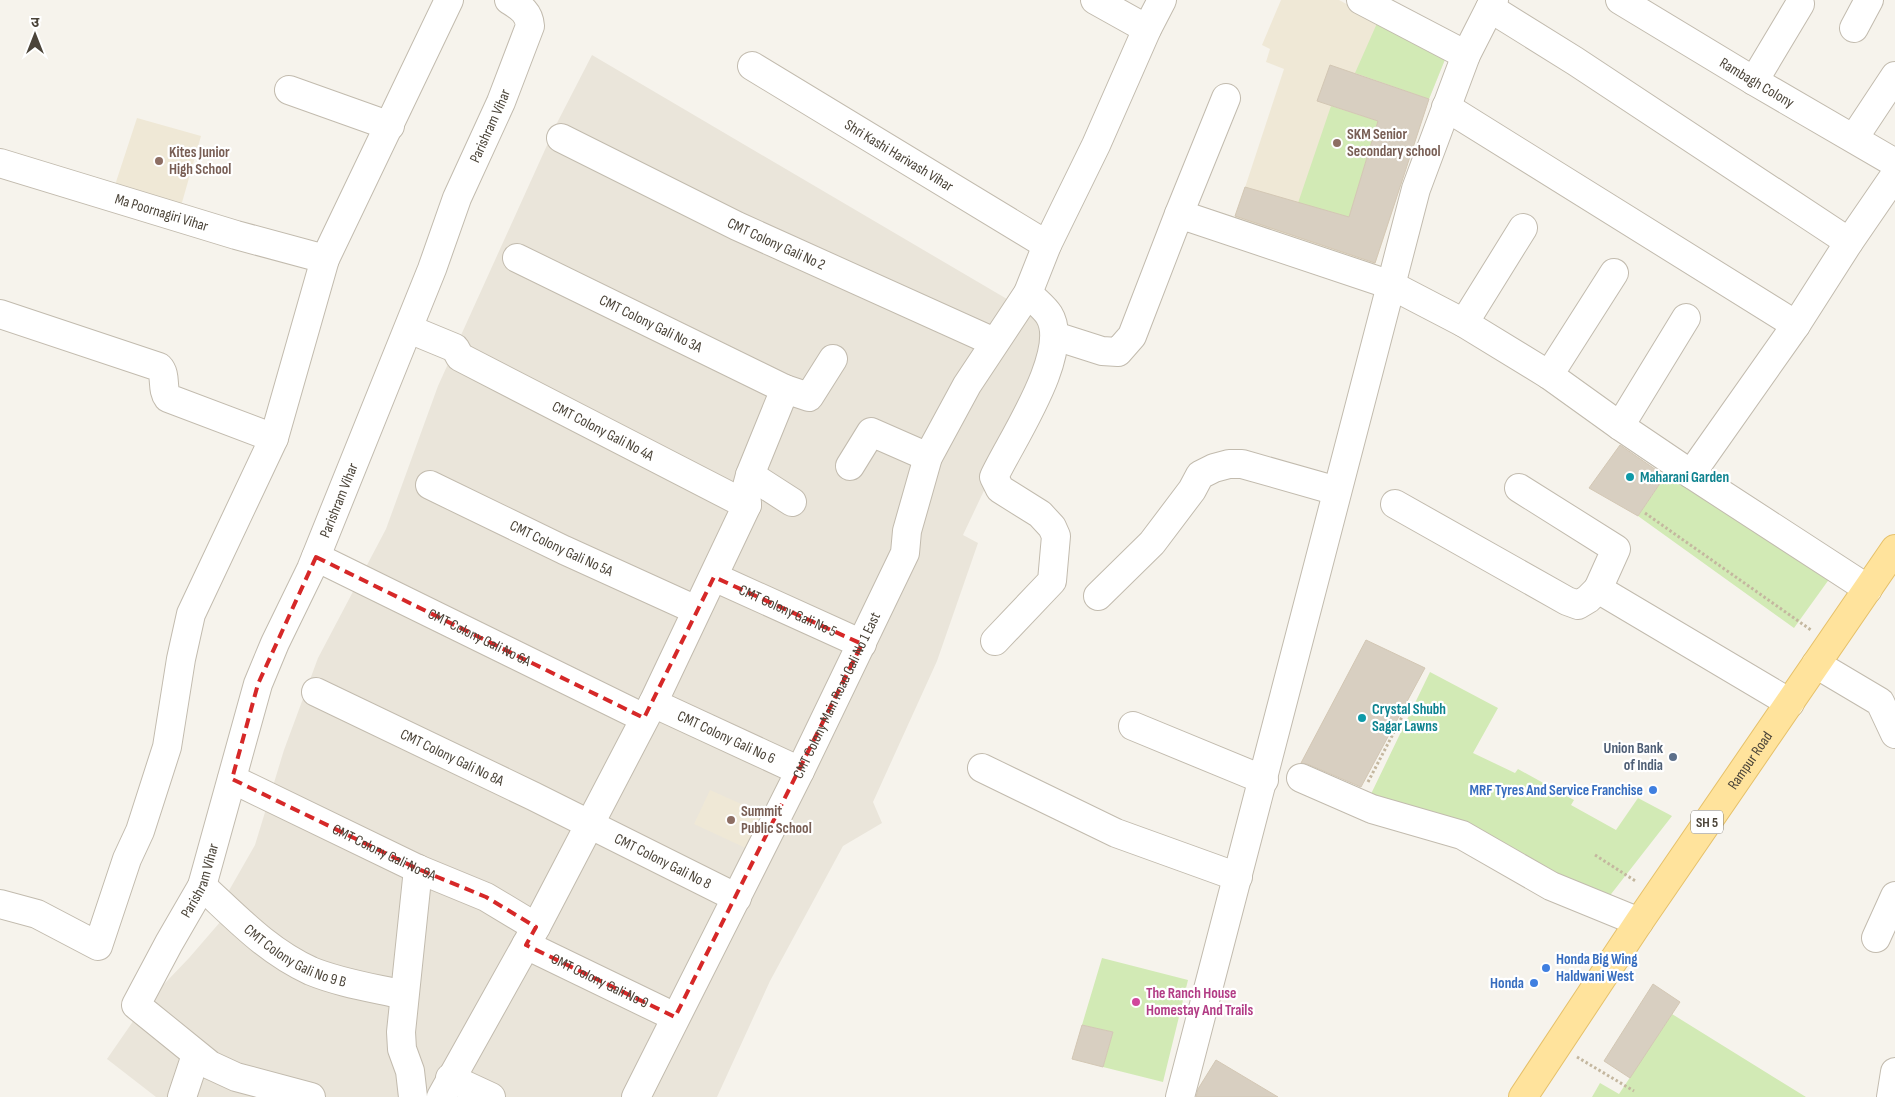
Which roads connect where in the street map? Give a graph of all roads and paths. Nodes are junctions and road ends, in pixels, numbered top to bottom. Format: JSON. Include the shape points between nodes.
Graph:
{"nodes":[{"id":1,"x":449,"y":0,"type":"edge"},
{"id":2,"x":509,"y":0,"type":"edge"},
{"id":3,"x":1095,"y":0,"type":"edge"},
{"id":4,"x":1162,"y":0,"type":"edge"},
{"id":5,"x":1361,"y":0,"type":"edge"},
{"id":6,"x":1620,"y":0,"type":"edge"},
{"id":7,"x":1869,"y":0,"type":"edge"},
{"id":8,"x":1492,"y":4,"type":"edge"},
{"id":9,"x":1800,"y":4,"type":"dead end"},
{"id":10,"x":1647,"y":7,"type":"edge"},
{"id":11,"x":1854,"y":28,"type":"dead end"},
{"id":12,"x":1147,"y":29,"type":"junction"},
{"id":13,"x":1460,"y":52,"type":"junction"},
{"id":14,"x":752,"y":66,"type":"dead end"},
{"id":15,"x":1895,"y":76,"type":"edge"},
{"id":16,"x":1754,"y":81,"type":"junction"},
{"id":17,"x":289,"y":90,"type":"dead end"},
{"id":18,"x":1226,"y":98,"type":"dead end"},
{"id":19,"x":1446,"y":107,"type":"junction"},
{"id":20,"x":390,"y":126,"type":"junction"},
{"id":21,"x":561,"y":138,"type":"dead end"},
{"id":22,"x":1854,"y":138,"type":"junction"},
{"id":23,"x":0,"y":163,"type":"edge"},
{"id":24,"x":1895,"y":163,"type":"edge"},
{"id":25,"x":1895,"y":175,"type":"edge"},
{"id":26,"x":1179,"y":214,"type":"junction"},
{"id":27,"x":1523,"y":228,"type":"dead end"},
{"id":28,"x":1849,"y":242,"type":"junction"},
{"id":29,"x":1047,"y":245,"type":"junction"},
{"id":30,"x":517,"y":258,"type":"dead end"},
{"id":31,"x":325,"y":259,"type":"junction"},
{"id":32,"x":1614,"y":273,"type":"dead end"},
{"id":33,"x":1383,"y":282,"type":"junction"},
{"id":34,"x":1028,"y":293,"type":"junction"},
{"id":35,"x":0,"y":314,"type":"edge"},
{"id":36,"x":1686,"y":318,"type":"dead end"},
{"id":37,"x":1464,"y":324,"type":"junction"},
{"id":38,"x":1796,"y":325,"type":"junction"},
{"id":39,"x":409,"y":329,"type":"junction"},
{"id":40,"x":1055,"y":336,"type":"junction"},
{"id":41,"x":994,"y":342,"type":"junction"},
{"id":42,"x":833,"y":359,"type":"dead end"},
{"id":43,"x":1549,"y":375,"type":"junction"},
{"id":44,"x":785,"y":389,"type":"junction"},
{"id":45,"x":1620,"y":426,"type":"junction"},
{"id":46,"x":274,"y":438,"type":"junction"},
{"id":47,"x":928,"y":457,"type":"junction"},
{"id":48,"x":850,"y":466,"type":"dead end"},
{"id":49,"x":1691,"y":474,"type":"junction"},
{"id":50,"x":750,"y":476,"type":"junction"},
{"id":51,"x":430,"y":485,"type":"dead end"},
{"id":52,"x":1519,"y":488,"type":"dead end"},
{"id":53,"x":1331,"y":489,"type":"junction"},
{"id":54,"x":792,"y":502,"type":"dead end"},
{"id":55,"x":1395,"y":504,"type":"dead end"},
{"id":56,"x":747,"y":505,"type":"junction"},
{"id":57,"x":1645,"y":513,"type":"dead end"},
{"id":58,"x":1895,"y":549,"type":"edge"},
{"id":59,"x":316,"y":557,"type":"junction"},
{"id":60,"x":714,"y":577,"type":"junction"},
{"id":61,"x":1598,"y":589,"type":"junction"},
{"id":62,"x":1868,"y":589,"type":"junction"},
{"id":63,"x":1098,"y":596,"type":"dead end"},
{"id":64,"x":696,"y":610,"type":"junction"},
{"id":65,"x":995,"y":640,"type":"dead end"},
{"id":66,"x":862,"y":644,"type":"junction"},
{"id":67,"x":1823,"y":654,"type":"junction"},
{"id":68,"x":316,"y":692,"type":"dead end"},
{"id":69,"x":1790,"y":703,"type":"junction"},
{"id":70,"x":648,"y":710,"type":"junction"},
{"id":71,"x":1406,"y":711,"type":"dead end"},
{"id":72,"x":1133,"y":726,"type":"dead end"},
{"id":73,"x":1895,"y":734,"type":"edge"},
{"id":74,"x":982,"y":768,"type":"dead end"},
{"id":75,"x":800,"y":772,"type":"junction"},
{"id":76,"x":1256,"y":777,"type":"junction"},
{"id":77,"x":1301,"y":778,"type":"dead end"},
{"id":78,"x":232,"y":779,"type":"junction"},
{"id":79,"x":1358,"y":803,"type":"junction"},
{"id":80,"x":588,"y":824,"type":"junction"},
{"id":81,"x":1596,"y":855,"type":"dead end"},
{"id":82,"x":418,"y":869,"type":"junction"},
{"id":83,"x":1230,"y":875,"type":"junction"},
{"id":84,"x":202,"y":886,"type":"junction"},
{"id":85,"x":1657,"y":896,"type":"junction"},
{"id":86,"x":1895,"y":896,"type":"edge"},
{"id":87,"x":737,"y":898,"type":"junction"},
{"id":88,"x":0,"y":904,"type":"edge"},
{"id":89,"x":1639,"y":922,"type":"junction"},
{"id":90,"x":531,"y":936,"type":"junction"},
{"id":91,"x":1876,"y":938,"type":"dead end"},
{"id":92,"x":404,"y":995,"type":"junction"},
{"id":93,"x":676,"y":1017,"type":"junction"},
{"id":94,"x":1558,"y":1044,"type":"junction"},
{"id":95,"x":196,"y":1055,"type":"junction"},
{"id":96,"x":1895,"y":1072,"type":"edge"},
{"id":97,"x":445,"y":1087,"type":"edge"},
{"id":98,"x":1634,"y":1091,"type":"dead end"},
{"id":99,"x":182,"y":1097,"type":"edge"},
{"id":100,"x":311,"y":1097,"type":"edge"},
{"id":101,"x":413,"y":1097,"type":"edge"},
{"id":102,"x":491,"y":1097,"type":"edge"},
{"id":103,"x":636,"y":1097,"type":"edge"},
{"id":104,"x":1180,"y":1097,"type":"edge"},
{"id":105,"x":1523,"y":1097,"type":"edge"},
{"id":106,"x":1891,"y":1097,"type":"edge"}],
"edges":[{"from":1,"to":20,"type":"street"},
{"from":2,"to":39,"type":"street","name":"Parishram Vihar","via":[[525,12],[530,26],[501,102],[457,198]]},
{"from":3,"to":12,"type":"street"},
{"from":4,"to":12,"type":"street","name":"CMT Colony Main Road Gali No 1 East"},
{"from":5,"to":13,"type":"street"},
{"from":6,"to":10,"type":"street","name":"Rambagh Colony"},
{"from":7,"to":11,"type":"street"},
{"from":8,"to":13,"type":"street"},
{"from":8,"to":28,"type":"street"},
{"from":9,"to":16,"type":"street"},
{"from":10,"to":16,"type":"street","name":"Rambagh Colony"},
{"from":12,"to":29,"type":"street","name":"CMT Colony Main Road Gali No 1 East"},
{"from":13,"to":19,"type":"street"},
{"from":14,"to":29,"type":"street","name":"Shri Kashi Harivash Vihar"},
{"from":15,"to":22,"type":"street"},
{"from":16,"to":22,"type":"street","name":"Rambagh Colony"},
{"from":17,"to":20,"type":"street"},
{"from":18,"to":26,"type":"street"},
{"from":19,"to":33,"type":"street"},
{"from":19,"to":38,"type":"street"},
{"from":20,"to":31,"type":"street"},
{"from":21,"to":41,"type":"street","name":"CMT Colony Gali No 2","via":[[737,226]]},
{"from":22,"to":24,"type":"street","name":"Rambagh Colony"},
{"from":23,"to":31,"type":"street","name":"Ma Poornagiri Vihar"},
{"from":25,"to":28,"type":"street"},
{"from":26,"to":33,"type":"street"},
{"from":26,"to":40,"type":"street","via":[[1132,336],[1118,352],[1102,351]]},
{"from":27,"to":37,"type":"street"},
{"from":28,"to":38,"type":"street"},
{"from":29,"to":34,"type":"street","name":"CMT Colony Main Road Gali No 1 East"},
{"from":30,"to":44,"type":"street","name":"CMT Colony Gali No 3A"},
{"from":31,"to":46,"type":"street"},
{"from":32,"to":43,"type":"street"},
{"from":33,"to":37,"type":"street"},
{"from":33,"to":53,"type":"street"},
{"from":34,"to":40,"type":"street","via":[[1050,316]]},
{"from":34,"to":41,"type":"street","name":"CMT Colony Main Road Gali No 1 East"},
{"from":35,"to":46,"type":"street","via":[[159,367],[168,398]]},
{"from":36,"to":45,"type":"street"},
{"from":37,"to":43,"type":"street"},
{"from":38,"to":49,"type":"street"},
{"from":39,"to":56,"type":"street","name":"CMT Colony Gali No 4A","via":[[455,348],[460,357]]},
{"from":39,"to":59,"type":"street","name":"Parishram Vihar"},
{"from":40,"to":65,"type":"street","via":[[1034,406],[994,477],[1000,488],[1040,514],[1052,527],[1056,536],[1052,581]]},
{"from":41,"to":47,"type":"street","name":"CMT Colony Main Road Gali No 1 East"},
{"from":42,"to":44,"type":"street","name":"CMT Colony Gali No 3A","via":[[809,398]]},
{"from":43,"to":45,"type":"street"},
{"from":44,"to":50,"type":"street"},
{"from":45,"to":49,"type":"street"},
{"from":46,"to":88,"type":"street","via":[[191,614],[167,747],[98,946],[37,914]]},
{"from":47,"to":48,"type":"street","via":[[871,432]]},
{"from":47,"to":66,"type":"street","name":"CMT Colony Main Road Gali No 1 East","via":[[905,554]]},
{"from":49,"to":62,"type":"street"},
{"from":50,"to":54,"type":"street"},
{"from":50,"to":56,"type":"street","via":[[746,490]]},
{"from":51,"to":64,"type":"street","name":"CMT Colony Gali No 5A"},
{"from":52,"to":61,"type":"street","via":[[1616,549]]},
{"from":53,"to":63,"type":"street","via":[[1242,464],[1214,468],[1200,475],[1152,543]]},
{"from":53,"to":76,"type":"street"},
{"from":55,"to":61,"type":"street","via":[[1567,601],[1578,605]]},
{"from":56,"to":60,"type":"street"},
{"from":57,"to":67,"type":"path"},
{"from":58,"to":62,"type":"main road","name":"Rampur Road","number":"SH 5"},
{"from":59,"to":70,"type":"street","name":"CMT Colony Gali No 6A"},
{"from":59,"to":78,"type":"street","name":"Parishram Vihar","via":[[258,684]]},
{"from":60,"to":64,"type":"street"},
{"from":60,"to":66,"type":"street","name":"CMT Colony Gali No 5"},
{"from":61,"to":69,"type":"street"},
{"from":62,"to":67,"type":"main road","name":"Rampur Road","number":"SH 5"},
{"from":64,"to":70,"type":"street"},
{"from":66,"to":75,"type":"street","name":"CMT Colony Main Road Gali No 1 East"},
{"from":67,"to":69,"type":"main road","name":"Rampur Road","number":"SH 5"},
{"from":67,"to":73,"type":"street","via":[[1880,702]]},
{"from":68,"to":80,"type":"street","name":"CMT Colony Gali No 8A"},
{"from":69,"to":85,"type":"main road","name":"Rampur Road","number":"SH 5"},
{"from":70,"to":75,"type":"street","name":"CMT Colony Gali No 6"},
{"from":70,"to":80,"type":"street"},
{"from":71,"to":79,"type":"path"},
{"from":72,"to":76,"type":"street"},
{"from":74,"to":83,"type":"street","via":[[1116,833]]},
{"from":75,"to":87,"type":"street","name":"CMT Colony Main Road Gali No 1 East"},
{"from":76,"to":83,"type":"street"},
{"from":77,"to":79,"type":"street"},
{"from":78,"to":82,"type":"street","name":"CMT Colony Gali No 9A"},
{"from":78,"to":84,"type":"street","name":"Parishram Vihar"},
{"from":79,"to":89,"type":"street","via":[[1462,835],[1551,886]]},
{"from":80,"to":87,"type":"street","name":"CMT Colony Gali No 8"},
{"from":80,"to":90,"type":"street"},
{"from":81,"to":85,"type":"path"},
{"from":82,"to":90,"type":"street","name":"CMT Colony Gali No 9A","via":[[486,897]]},
{"from":82,"to":92,"type":"street"},
{"from":83,"to":104,"type":"street"},
{"from":84,"to":92,"type":"street","name":"CMT Colony Gali No 9 B","via":[[246,929],[311,971]]},
{"from":84,"to":95,"type":"street","name":"Parishram Vihar","via":[[136,1005]]},
{"from":85,"to":89,"type":"main road","name":"Rampur Road","number":"SH 5"},
{"from":86,"to":91,"type":"street"},
{"from":87,"to":93,"type":"street","name":"CMT Colony Main Road Gali No 1 East"},
{"from":89,"to":94,"type":"main road","name":"Rampur Road","number":"SH 5"},
{"from":90,"to":93,"type":"street","name":"CMT Colony Gali No 9"},
{"from":90,"to":97,"type":"street"},
{"from":92,"to":101,"type":"street","via":[[402,1049],[410,1071]]},
{"from":93,"to":103,"type":"street","name":"CMT Colony Main Road Gali No 1 East"},
{"from":94,"to":98,"type":"path"},
{"from":94,"to":105,"type":"main road","name":"Rampur Road","number":"SH 5"},
{"from":95,"to":99,"type":"street"},
{"from":95,"to":100,"type":"street","via":[[236,1077]]},
{"from":96,"to":106,"type":"street"},
{"from":97,"to":102,"type":"street"}]}
